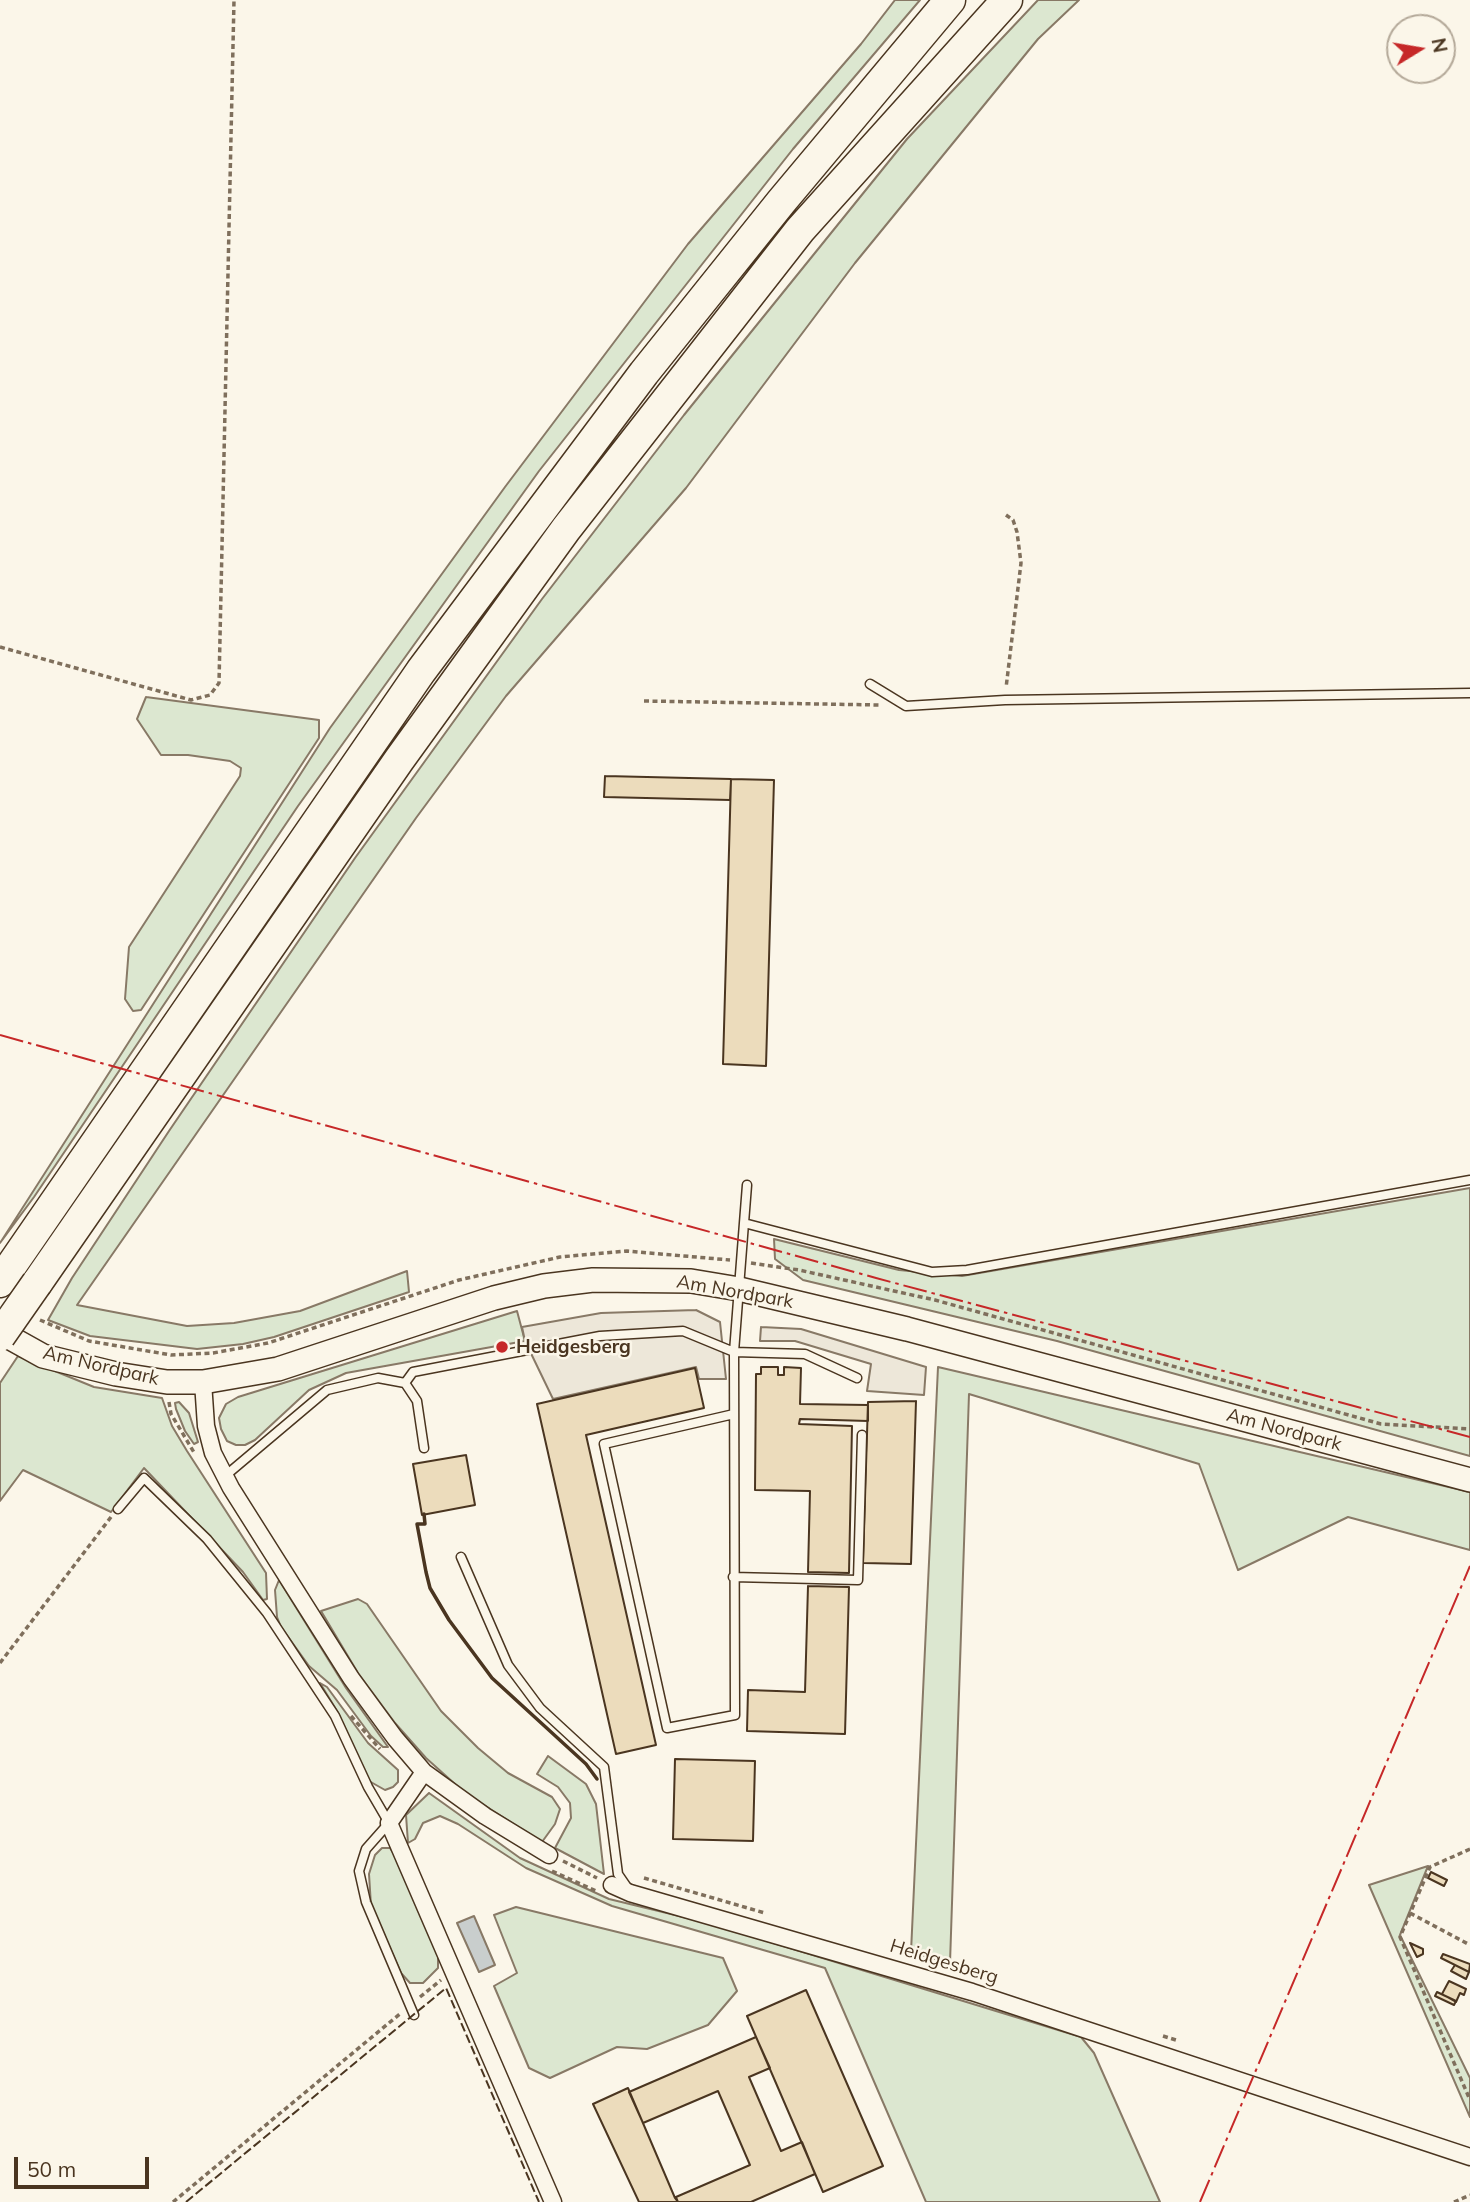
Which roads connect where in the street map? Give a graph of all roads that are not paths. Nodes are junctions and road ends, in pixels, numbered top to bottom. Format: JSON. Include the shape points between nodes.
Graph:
{"nodes":[{"id":1,"x":950,"y":0,"type":"edge"},
{"id":2,"x":960,"y":0,"type":"edge"},
{"id":3,"x":1007,"y":0,"type":"edge"},
{"id":4,"x":919,"y":41,"type":"junction"},
{"id":5,"x":870,"y":684,"type":"dead end"},
{"id":6,"x":1470,"y":693,"type":"edge"},
{"id":7,"x":1470,"y":1180,"type":"edge"},
{"id":8,"x":747,"y":1185,"type":"dead end"},
{"id":9,"x":744,"y":1223,"type":"junction"},
{"id":10,"x":4,"y":1277,"type":"edge"},
{"id":11,"x":739,"y":1289,"type":"junction"},
{"id":12,"x":0,"y":1334,"type":"edge"},
{"id":13,"x":734,"y":1352,"type":"junction"},
{"id":14,"x":857,"y":1378,"type":"dead end"},
{"id":15,"x":203,"y":1382,"type":"junction"},
{"id":16,"x":405,"y":1382,"type":"junction"},
{"id":17,"x":734,"y":1414,"type":"junction"},
{"id":18,"x":862,"y":1435,"type":"dead end"},
{"id":19,"x":425,"y":1448,"type":"dead end"},
{"id":20,"x":225,"y":1476,"type":"junction"},
{"id":21,"x":1470,"y":1480,"type":"edge"},
{"id":22,"x":118,"y":1509,"type":"road end"},
{"id":23,"x":461,"y":1557,"type":"dead end"},
{"id":24,"x":733,"y":1577,"type":"junction"},
{"id":25,"x":424,"y":1772,"type":"junction"},
{"id":26,"x":389,"y":1823,"type":"junction"},
{"id":27,"x":549,"y":1854,"type":"road end"},
{"id":28,"x":612,"y":1885,"type":"road end"},
{"id":29,"x":630,"y":1894,"type":"junction"},
{"id":30,"x":414,"y":2015,"type":"dead end"},
{"id":31,"x":1470,"y":2157,"type":"edge"},
{"id":32,"x":553,"y":2202,"type":"edge"}],
"edges":[{"from":1,"to":4,"type":"highway"},
{"from":2,"to":4,"type":"highway"},
{"from":3,"to":12,"type":"highway","bridge":true,"via":[[800,230],[565,529]]},
{"from":4,"to":10,"type":"highway","via":[[781,202],[644,373],[421,671]]},
{"from":5,"to":6,"type":"lane","via":[[906,706]]},
{"from":7,"to":9,"type":"lane","via":[[967,1270],[932,1272]]},
{"from":8,"to":9,"type":"lane"},
{"from":9,"to":11,"type":"lane"},
{"from":11,"to":13,"type":"lane"},
{"from":11,"to":15,"type":"street","name":"Am Nordpark","via":[[679,1281],[593,1280],[544,1286],[278,1369]]},
{"from":11,"to":21,"type":"street","name":"Am Nordpark","via":[[921,1332]]},
{"from":12,"to":15,"type":"street","name":"Am Nordpark","via":[[43,1356],[116,1374]]},
{"from":13,"to":14,"type":"lane","via":[[805,1354]]},
{"from":13,"to":16,"type":"lane","via":[[683,1331],[600,1335],[413,1373]]},
{"from":13,"to":17,"type":"lane"},
{"from":15,"to":20,"type":"street","via":[[205,1426]]},
{"from":16,"to":19,"type":"lane","via":[[418,1401]]},
{"from":16,"to":20,"type":"lane","via":[[379,1378],[327,1390]]},
{"from":17,"to":24,"type":"lane"},
{"from":17,"to":24,"type":"lane","via":[[604,1444],[667,1728],[735,1714]]},
{"from":18,"to":24,"type":"lane","via":[[858,1580]]},
{"from":20,"to":25,"type":"street","via":[[351,1678]]},
{"from":22,"to":26,"type":"lane","via":[[144,1478],[207,1539],[267,1613],[335,1716]]},
{"from":23,"to":29,"type":"lane","via":[[508,1665],[540,1708],[604,1767],[618,1874]]},
{"from":25,"to":26,"type":"street"},
{"from":25,"to":27,"type":"street"},
{"from":26,"to":30,"type":"lane","via":[[366,1849],[359,1871],[366,1902]]},
{"from":26,"to":32,"type":"street"},
{"from":28,"to":29,"type":"street","name":"Heidgesberg"},
{"from":29,"to":31,"type":"street","name":"Heidgesberg","via":[[972,1992]]}]}
